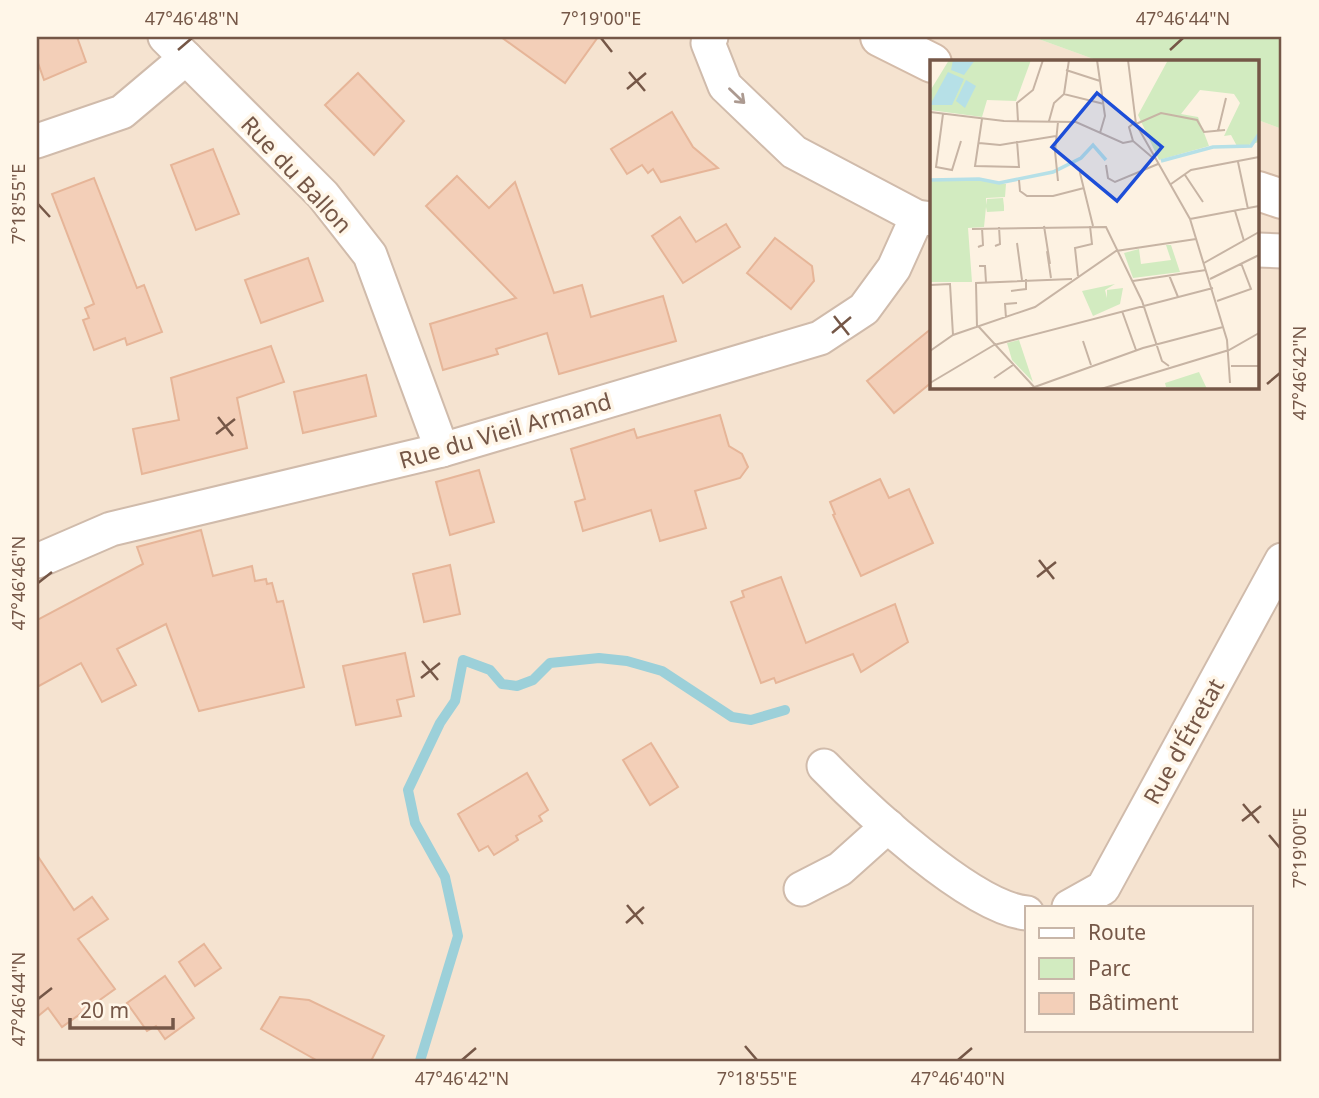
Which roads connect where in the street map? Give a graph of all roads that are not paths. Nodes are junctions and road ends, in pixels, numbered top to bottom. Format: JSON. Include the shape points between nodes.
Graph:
{"nodes":[{"id":1,"x":711,"y":37,"type":"edge"},
{"id":2,"x":880,"y":37,"type":"edge"},
{"id":3,"x":175,"y":47,"type":"edge"},
{"id":4,"x":930,"y":62,"type":"edge"},
{"id":5,"x":37,"y":141,"type":"edge"},
{"id":6,"x":1260,"y":192,"type":"edge"},
{"id":7,"x":1282,"y":199,"type":"edge"},
{"id":8,"x":924,"y":218,"type":"edge"},
{"id":9,"x":1260,"y":250,"type":"edge"},
{"id":10,"x":1282,"y":251,"type":"edge"},
{"id":11,"x":442,"y":450,"type":"junction"},
{"id":12,"x":1282,"y":560,"type":"edge"},
{"id":13,"x":37,"y":561,"type":"edge"},
{"id":14,"x":824,"y":766,"type":"dead end"},
{"id":15,"x":888,"y":827,"type":"junction"},
{"id":16,"x":802,"y":889,"type":"dead end"},
{"id":17,"x":1071,"y":906,"type":"edge"},
{"id":18,"x":1025,"y":912,"type":"edge"}],
"edges":[{"from":1,"to":8,"type":"street","one_way":true,"via":[[708,43],[726,86],[794,152]]},
{"from":2,"to":4,"type":"main road"},
{"from":3,"to":5,"type":"street","via":[[122,112]]},
{"from":3,"to":11,"type":"street","name":"Rue du Ballon","via":[[323,195],[370,255]]},
{"from":6,"to":7,"type":"main road"},
{"from":8,"to":11,"type":"street","name":"Rue du Vieil Armand","via":[[864,309],[820,338]]},
{"from":9,"to":10,"type":"street"},
{"from":11,"to":13,"type":"street","name":"Rue du Vieil Armand","via":[[111,529]]},
{"from":12,"to":17,"type":"street","name":"Rue d'Étretat","via":[[1102,888]]},
{"from":14,"to":15,"type":"street"},
{"from":15,"to":16,"type":"street","via":[[840,869]]},
{"from":15,"to":18,"type":"street","via":[[988,902]]}]}
